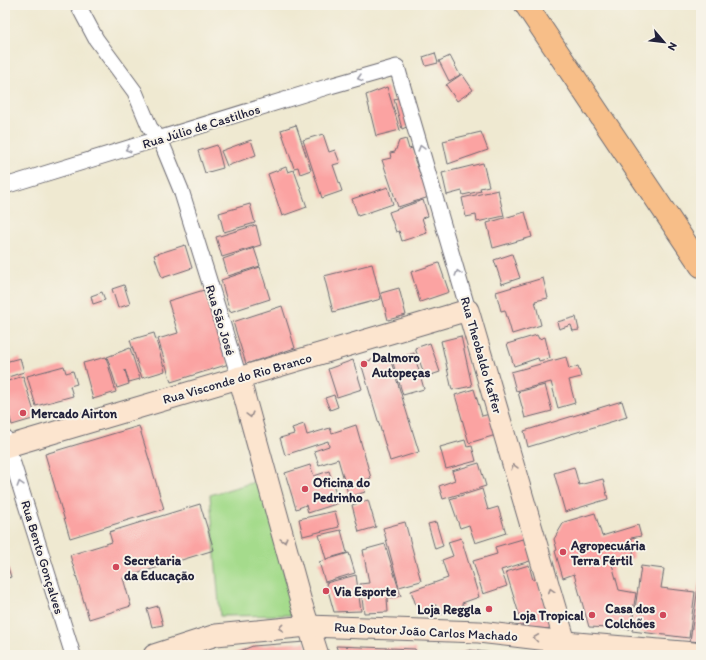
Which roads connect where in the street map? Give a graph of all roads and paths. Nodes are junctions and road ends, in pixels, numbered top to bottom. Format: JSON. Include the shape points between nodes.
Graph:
{"nodes":[{"id":1,"x":78,"y":5,"type":"edge"},
{"id":2,"x":526,"y":5,"type":"edge"},
{"id":3,"x":397,"y":67,"type":"joint"},
{"id":4,"x":160,"y":139,"type":"junction"},
{"id":5,"x":5,"y":186,"type":"edge"},
{"id":6,"x":701,"y":266,"type":"edge"},
{"id":7,"x":468,"y":310,"type":"junction"},
{"id":8,"x":239,"y":378,"type":"junction"},
{"id":9,"x":6,"y":443,"type":"edge"},
{"id":10,"x":308,"y":626,"type":"junction"},
{"id":11,"x":565,"y":642,"type":"junction"},
{"id":12,"x":73,"y":655,"type":"edge"},
{"id":13,"x":154,"y":655,"type":"edge"},
{"id":14,"x":318,"y":655,"type":"edge"},
{"id":15,"x":700,"y":655,"type":"edge"}],
"edges":[{"from":1,"to":4,"type":"street","name":"Rua São José","via":[[96,39],[135,92],[150,128]]},
{"from":2,"to":6,"type":"main road"},
{"from":3,"to":4,"type":"street","name":"Rua Júlio de Castilhos","one_way":true},
{"from":7,"to":3,"type":"street","name":"Rua Theobaldo Kaffer","one_way":true},
{"from":4,"to":5,"type":"street","name":"Rua Júlio de Castilhos","one_way":true},
{"from":4,"to":8,"type":"street","name":"Rua São José","via":[[181,190]]},
{"from":7,"to":8,"type":"street","name":"Rua Visconde do Rio Branco"},
{"from":11,"to":7,"type":"street","name":"Rua Theobaldo Kaffer","one_way":true},
{"from":8,"to":9,"type":"street","name":"Rua Visconde do Rio Branco"},
{"from":8,"to":10,"type":"street","name":"Rua São José","one_way":true},
{"from":12,"to":9,"type":"street","name":"Rua Bento Gonçalves","one_way":true},
{"from":11,"to":10,"type":"street","name":"Rua Doutor João Carlos Machado","one_way":true,"via":[[479,632]]},
{"from":10,"to":13,"type":"street","name":"Rua Doutor João Carlos Machado","one_way":true,"via":[[216,635]]},
{"from":10,"to":14,"type":"street","name":"Rua São José"},
{"from":11,"to":15,"type":"street","name":"Rua Doutor João Carlos Machado"}]}
